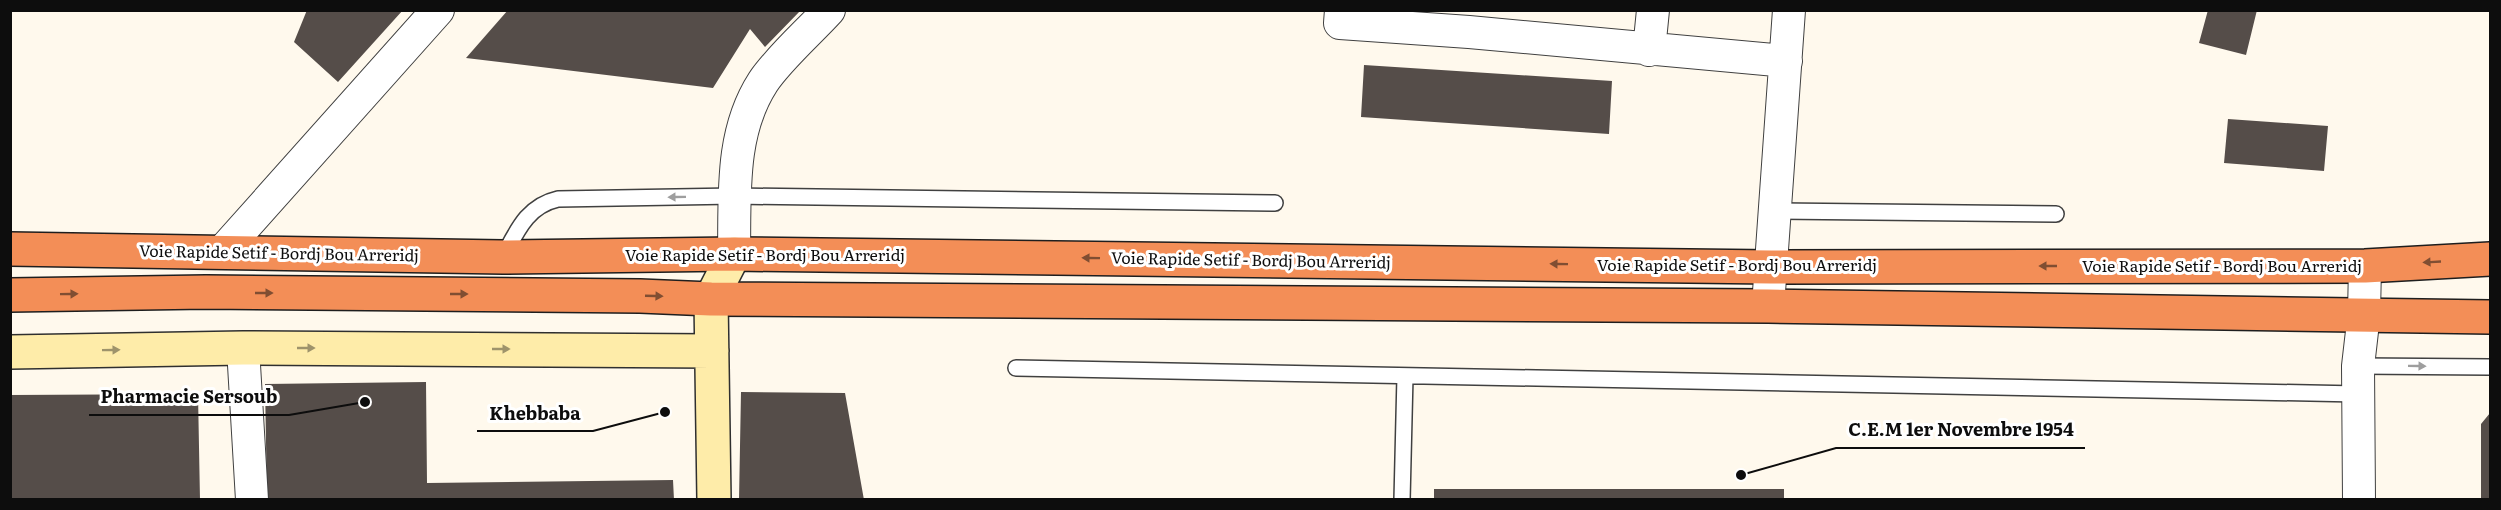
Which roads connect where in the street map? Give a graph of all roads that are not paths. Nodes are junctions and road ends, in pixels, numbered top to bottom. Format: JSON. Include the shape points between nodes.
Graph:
{"nodes":[{"id":1,"x":438,"y":10,"type":"edge"},
{"id":2,"x":829,"y":10,"type":"edge"},
{"id":3,"x":1341,"y":10,"type":"edge"},
{"id":4,"x":1653,"y":10,"type":"edge"},
{"id":5,"x":1789,"y":10,"type":"edge"},
{"id":6,"x":1470,"y":21,"type":"edge"},
{"id":7,"x":1649,"y":50,"type":"junction"},
{"id":8,"x":1785,"y":62,"type":"junction"},
{"id":9,"x":735,"y":196,"type":"junction"},
{"id":10,"x":1275,"y":203,"type":"dead end"},
{"id":11,"x":1775,"y":211,"type":"junction"},
{"id":12,"x":2056,"y":214,"type":"dead end"},
{"id":13,"x":10,"y":249,"type":"edge"},
{"id":14,"x":222,"y":252,"type":"junction"},
{"id":15,"x":734,"y":254,"type":"junction"},
{"id":16,"x":503,"y":256,"type":"junction"},
{"id":17,"x":2490,"y":259,"type":"edge"},
{"id":18,"x":2365,"y":266,"type":"junction"},
{"id":19,"x":1771,"y":267,"type":"junction"},
{"id":20,"x":10,"y":295,"type":"edge"},
{"id":21,"x":711,"y":299,"type":"junction"},
{"id":22,"x":1768,"y":306,"type":"junction"},
{"id":23,"x":2364,"y":314,"type":"junction"},
{"id":24,"x":2490,"y":317,"type":"edge"},
{"id":25,"x":243,"y":348,"type":"junction"},
{"id":26,"x":712,"y":351,"type":"junction"},
{"id":27,"x":10,"y":352,"type":"edge"},
{"id":28,"x":2490,"y":367,"type":"edge"},
{"id":29,"x":1016,"y":368,"type":"dead end"},
{"id":30,"x":1406,"y":376,"type":"junction"},
{"id":31,"x":2358,"y":380,"type":"junction"},
{"id":32,"x":252,"y":500,"type":"edge"},
{"id":33,"x":714,"y":500,"type":"edge"},
{"id":34,"x":1402,"y":500,"type":"edge"},
{"id":35,"x":2359,"y":500,"type":"edge"}],
"edges":[{"from":1,"to":14,"type":"street"},
{"from":2,"to":9,"type":"street","via":[[763,81],[747,112],[738,143]]},
{"from":3,"to":6,"type":"street","via":[[1340,23]]},
{"from":4,"to":7,"type":"street"},
{"from":5,"to":8,"type":"street"},
{"from":6,"to":7,"type":"street"},
{"from":7,"to":8,"type":"street"},
{"from":8,"to":11,"type":"street"},
{"from":9,"to":10,"type":"lane"},
{"from":9,"to":15,"type":"street"},
{"from":9,"to":16,"type":"lane","one_way":true,"via":[[558,198],[543,202],[524,220]]},
{"from":11,"to":12,"type":"lane"},
{"from":11,"to":19,"type":"street"},
{"from":13,"to":14,"type":"highway","name":"Voie Rapide Setif - Bordj Bou Arreridj"},
{"from":14,"to":16,"type":"highway","name":"Voie Rapide Setif - Bordj Bou Arreridj"},
{"from":15,"to":16,"type":"highway","name":"Voie Rapide Setif - Bordj Bou Arreridj"},
{"from":19,"to":15,"type":"highway","name":"Voie Rapide Setif - Bordj Bou Arreridj","one_way":true},
{"from":15,"to":21,"type":"street"},
{"from":17,"to":18,"type":"highway","name":"Voie Rapide Setif - Bordj Bou Arreridj","one_way":true},
{"from":18,"to":19,"type":"highway","name":"Voie Rapide Setif - Bordj Bou Arreridj","one_way":true},
{"from":18,"to":23,"type":"street"},
{"from":19,"to":22,"type":"street"},
{"from":20,"to":21,"type":"highway","one_way":true,"via":[[217,292]]},
{"from":21,"to":22,"type":"highway"},
{"from":21,"to":26,"type":"street"},
{"from":22,"to":23,"type":"highway"},
{"from":23,"to":24,"type":"highway"},
{"from":23,"to":31,"type":"street"},
{"from":25,"to":26,"type":"street","one_way":true},
{"from":27,"to":25,"type":"street","one_way":true},
{"from":25,"to":32,"type":"street"},
{"from":26,"to":33,"type":"street"},
{"from":31,"to":28,"type":"lane","one_way":true},
{"from":29,"to":30,"type":"lane"},
{"from":30,"to":31,"type":"lane"},
{"from":30,"to":34,"type":"lane"},
{"from":31,"to":35,"type":"street"}]}
